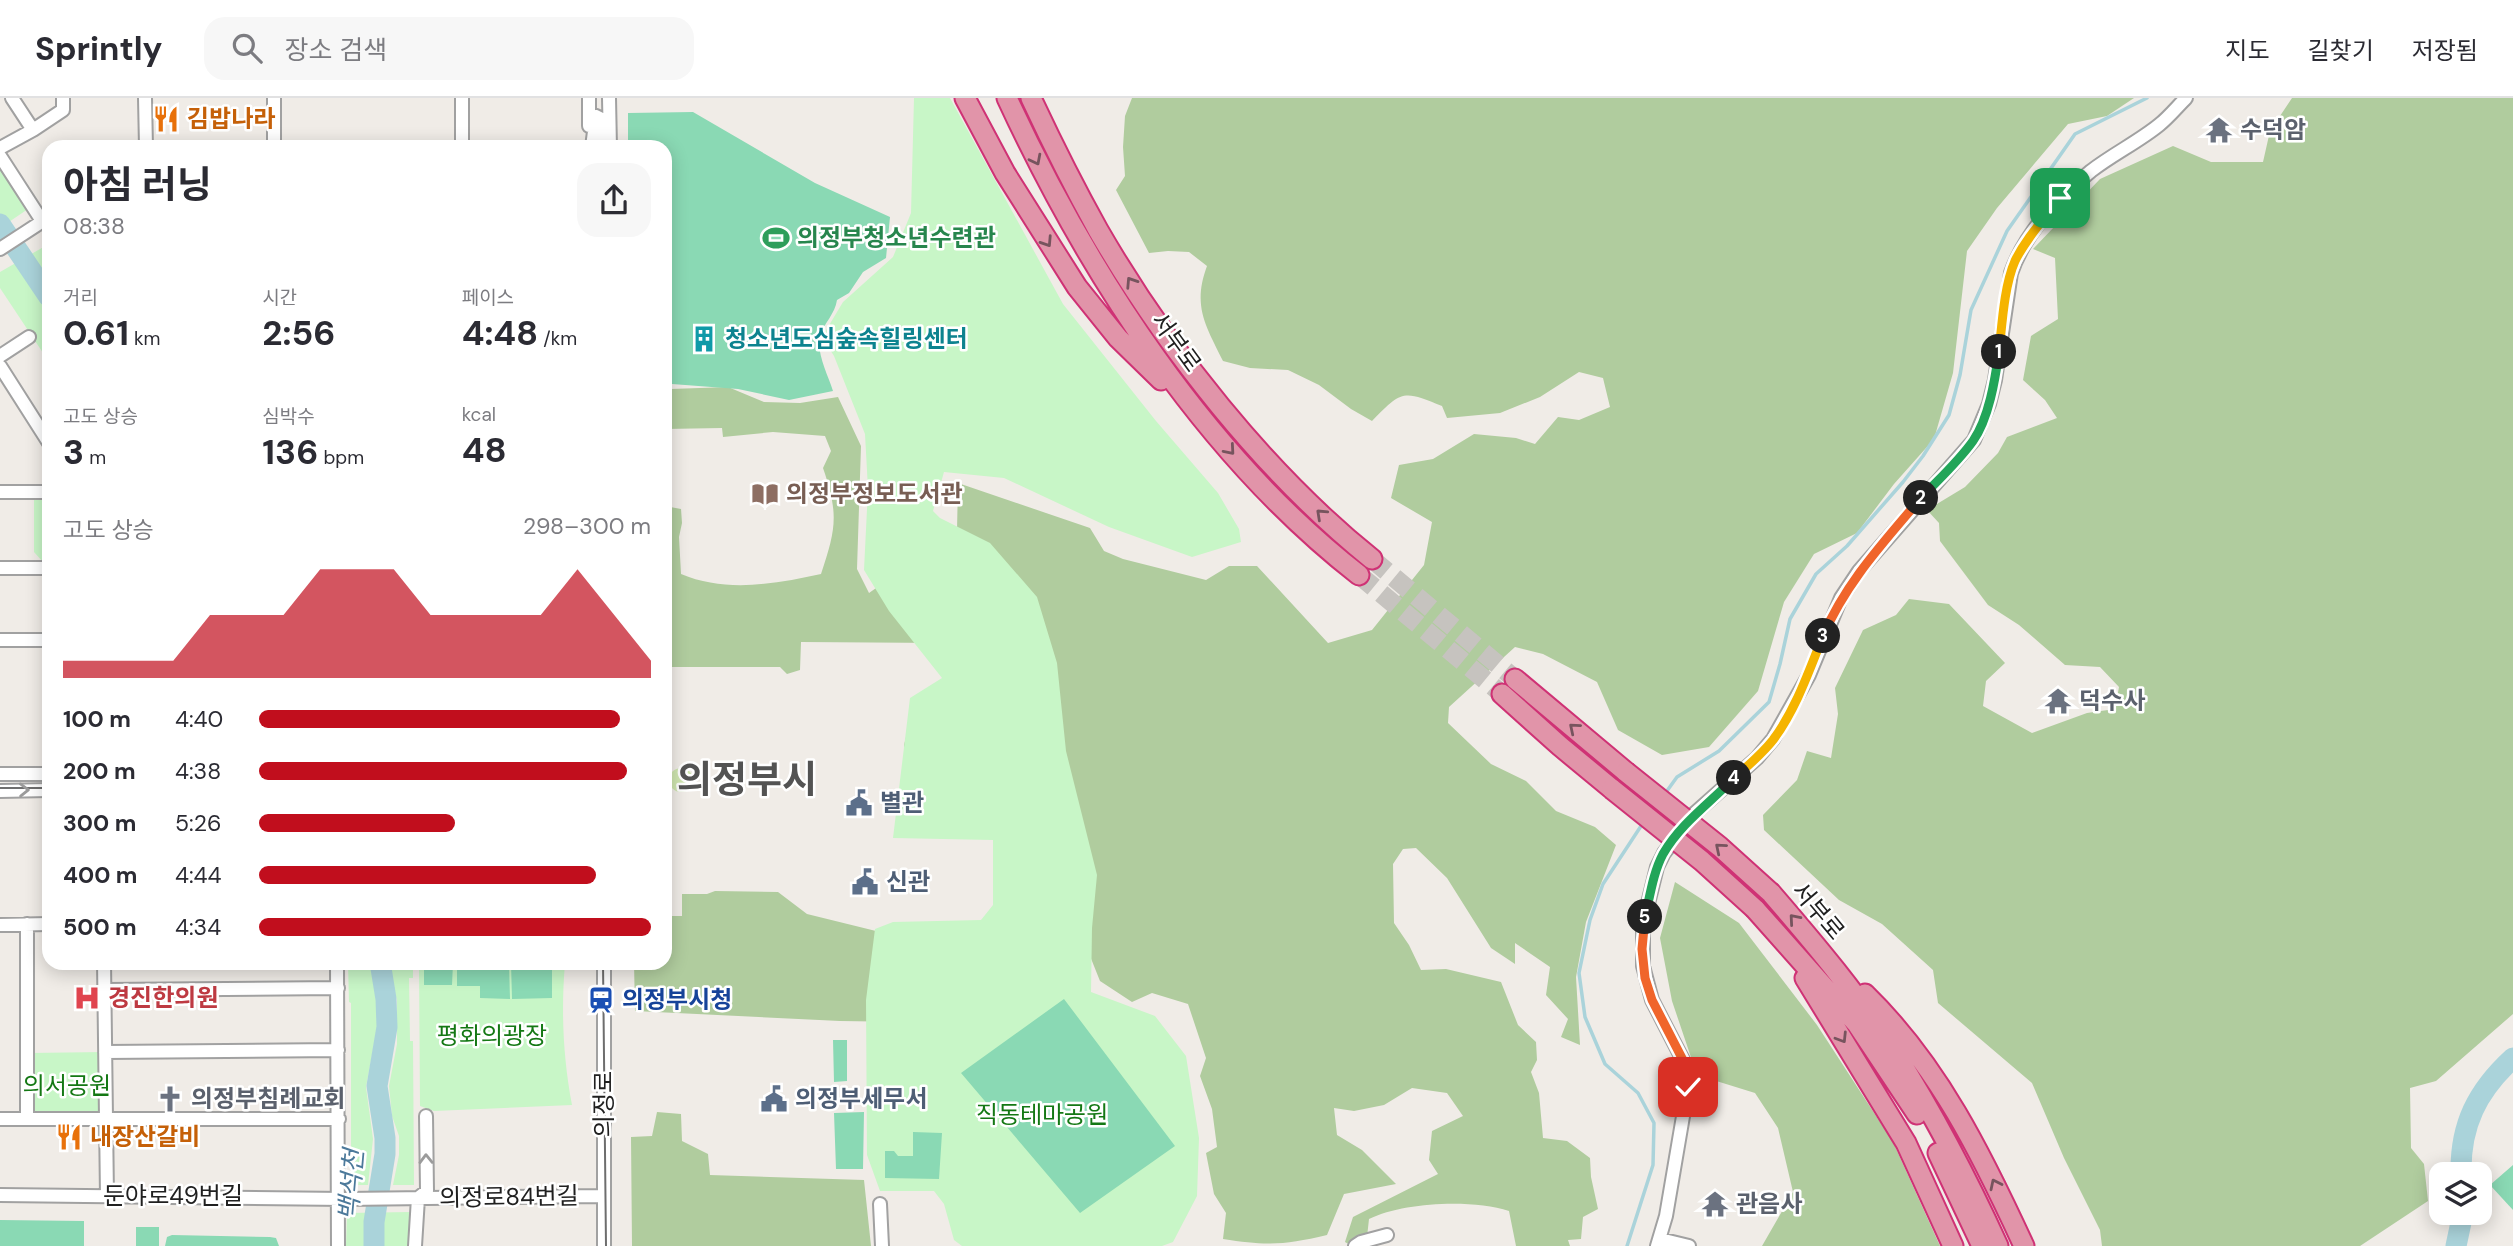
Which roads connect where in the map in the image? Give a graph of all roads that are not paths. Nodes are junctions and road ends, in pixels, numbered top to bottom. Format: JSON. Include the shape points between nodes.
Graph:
{"nodes":[{"id":1,"x":12,"y":98,"type":"edge"},
{"id":2,"x":63,"y":98,"type":"edge"},
{"id":3,"x":145,"y":98,"type":"edge"},
{"id":4,"x":274,"y":98,"type":"edge"},
{"id":5,"x":462,"y":98,"type":"edge"},
{"id":6,"x":589,"y":98,"type":"edge"},
{"id":7,"x":609,"y":98,"type":"edge"},
{"id":8,"x":965,"y":98,"type":"edge"},
{"id":9,"x":1007,"y":98,"type":"edge"},
{"id":10,"x":1031,"y":98,"type":"edge"},
{"id":11,"x":2186,"y":98,"type":"edge"},
{"id":12,"x":33,"y":131,"type":"junction"},
{"id":13,"x":146,"y":140,"type":"edge"},
{"id":14,"x":274,"y":140,"type":"edge"},
{"id":15,"x":462,"y":140,"type":"edge"},
{"id":16,"x":591,"y":140,"type":"edge"},
{"id":17,"x":592,"y":140,"type":"edge"},
{"id":18,"x":601,"y":140,"type":"edge"},
{"id":19,"x":610,"y":140,"type":"edge"},
{"id":20,"x":0,"y":148,"type":"edge"},
{"id":21,"x":0,"y":156,"type":"edge"},
{"id":22,"x":42,"y":215,"type":"edge"},
{"id":23,"x":42,"y":221,"type":"edge"},
{"id":24,"x":0,"y":249,"type":"edge"},
{"id":25,"x":29,"y":337,"type":"dead end"},
{"id":26,"x":0,"y":356,"type":"edge"},
{"id":27,"x":0,"y":366,"type":"edge"},
{"id":28,"x":1210,"y":426,"type":"junction"},
{"id":29,"x":42,"y":432,"type":"edge"},
{"id":30,"x":0,"y":492,"type":"edge"},
{"id":31,"x":42,"y":492,"type":"edge"},
{"id":32,"x":1372,"y":559,"type":"tunnel mouth"},
{"id":33,"x":0,"y":568,"type":"edge"},
{"id":34,"x":42,"y":568,"type":"edge"},
{"id":35,"x":1359,"y":575,"type":"tunnel mouth"},
{"id":36,"x":0,"y":640,"type":"edge"},
{"id":37,"x":42,"y":640,"type":"edge"},
{"id":38,"x":1515,"y":679,"type":"tunnel mouth"},
{"id":39,"x":1502,"y":694,"type":"tunnel mouth"},
{"id":40,"x":0,"y":774,"type":"edge"},
{"id":41,"x":42,"y":774,"type":"edge"},
{"id":42,"x":42,"y":790,"type":"edge"},
{"id":43,"x":0,"y":791,"type":"edge"},
{"id":44,"x":27,"y":924,"type":"junction"},
{"id":45,"x":42,"y":924,"type":"edge"},
{"id":46,"x":0,"y":925,"type":"edge"},
{"id":47,"x":1780,"y":939,"type":"junction"},
{"id":48,"x":1816,"y":945,"type":"junction"},
{"id":49,"x":104,"y":970,"type":"edge"},
{"id":50,"x":338,"y":970,"type":"edge"},
{"id":51,"x":604,"y":970,"type":"edge"},
{"id":52,"x":338,"y":988,"type":"junction"},
{"id":53,"x":104,"y":990,"type":"junction"},
{"id":54,"x":338,"y":1050,"type":"junction"},
{"id":55,"x":105,"y":1052,"type":"junction"},
{"id":56,"x":426,"y":1116,"type":"dead end"},
{"id":57,"x":0,"y":1119,"type":"edge"},
{"id":58,"x":27,"y":1119,"type":"junction"},
{"id":59,"x":339,"y":1119,"type":"junction"},
{"id":60,"x":106,"y":1120,"type":"junction"},
{"id":61,"x":0,"y":1195,"type":"edge"},
{"id":62,"x":107,"y":1196,"type":"junction"},
{"id":63,"x":604,"y":1196,"type":"junction"},
{"id":64,"x":341,"y":1198,"type":"junction"},
{"id":65,"x":416,"y":1198,"type":"junction"},
{"id":66,"x":880,"y":1204,"type":"dead end"},
{"id":67,"x":1387,"y":1235,"type":"dead end"},
{"id":68,"x":1658,"y":1242,"type":"edge"},
{"id":69,"x":338,"y":1246,"type":"edge"},
{"id":70,"x":415,"y":1246,"type":"edge"},
{"id":71,"x":604,"y":1246,"type":"edge"},
{"id":72,"x":882,"y":1246,"type":"edge"},
{"id":73,"x":1355,"y":1246,"type":"edge"},
{"id":74,"x":1689,"y":1246,"type":"edge"},
{"id":75,"x":1952,"y":1246,"type":"edge"},
{"id":76,"x":1982,"y":1246,"type":"edge"},
{"id":77,"x":1998,"y":1246,"type":"edge"},
{"id":78,"x":2024,"y":1246,"type":"edge"}],
"edges":[{"from":1,"to":12,"type":"street"},
{"from":2,"to":12,"type":"street","via":[[63,110]]},
{"from":3,"to":13,"type":"street"},
{"from":4,"to":14,"type":"street"},
{"from":5,"to":15,"type":"street"},
{"from":6,"to":16,"type":"street"},
{"from":7,"to":19,"type":"street"},
{"from":8,"to":28,"type":"highway","one_way":true,"via":[[1005,173],[1077,287],[1118,338]]},
{"from":9,"to":28,"type":"highway","name":"서부로","one_way":true,"via":[[1035,159],[1114,297]]},
{"from":32,"to":10,"type":"highway","name":"서부로","one_way":true,"via":[[1295,490],[1182,356],[1099,231]]},
{"from":11,"to":68,"type":"street","via":[[2159,125],[2068,191],[2031,235],[2011,273],[1995,380],[1974,440],[1859,571],[1841,598],[1809,675],[1773,739],[1695,813],[1660,860],[1643,924],[1643,967],[1652,1000],[1684,1062],[1688,1087]]},
{"from":12,"to":20,"type":"street"},
{"from":17,"to":18,"type":"street","via":[[596,116],[600,118]]},
{"from":21,"to":22,"type":"street"},
{"from":23,"to":24,"type":"street"},
{"from":25,"to":26,"type":"street"},
{"from":27,"to":29,"type":"street"},
{"from":28,"to":35,"type":"highway","name":"서부로","one_way":true,"via":[[1278,503]]},
{"from":30,"to":31,"type":"street"},
{"from":33,"to":34,"type":"street"},
{"from":36,"to":37,"type":"street"},
{"from":48,"to":38,"type":"highway","name":"서부로","one_way":true,"bridge":true,"via":[[1771,893],[1720,847]]},
{"from":39,"to":47,"type":"highway","name":"서부로","bridge":true,"via":[[1702,860]]},
{"from":40,"to":41,"type":"street"},
{"from":43,"to":42,"type":"street","one_way":true},
{"from":44,"to":45,"type":"street"},
{"from":44,"to":46,"type":"street"},
{"from":44,"to":58,"type":"street"},
{"from":47,"to":75,"type":"highway","one_way":true,"via":[[1906,1143]]},
{"from":47,"to":76,"type":"highway","name":"서부로","via":[[1833,996],[1884,1062],[1924,1125]]},
{"from":48,"to":77,"type":"highway","name":"서부로","via":[[1894,1052],[1943,1134]]},
{"from":78,"to":48,"type":"highway","one_way":true,"via":[[1940,1084],[1869,997]]},
{"from":49,"to":53,"type":"street"},
{"from":50,"to":52,"type":"street"},
{"from":51,"to":63,"type":"street","name":"의정로"},
{"from":52,"to":53,"type":"street"},
{"from":52,"to":54,"type":"street"},
{"from":53,"to":55,"type":"street"},
{"from":54,"to":55,"type":"street"},
{"from":54,"to":59,"type":"street"},
{"from":55,"to":60,"type":"street"},
{"from":65,"to":56,"type":"street","one_way":true,"via":[[427,1191]]},
{"from":57,"to":58,"type":"street"},
{"from":58,"to":60,"type":"street"},
{"from":59,"to":60,"type":"street"},
{"from":59,"to":64,"type":"street"},
{"from":60,"to":62,"type":"street"},
{"from":61,"to":62,"type":"street","name":"둔야로49번길"},
{"from":62,"to":64,"type":"street","name":"둔야로49번길"},
{"from":63,"to":65,"type":"street","name":"의정로84번길"},
{"from":63,"to":71,"type":"street","name":"의정로"},
{"from":64,"to":65,"type":"street","name":"둔야로49번길"},
{"from":64,"to":69,"type":"street"},
{"from":65,"to":70,"type":"street"},
{"from":66,"to":72,"type":"street"},
{"from":67,"to":73,"type":"street"},
{"from":68,"to":74,"type":"street"}]}
